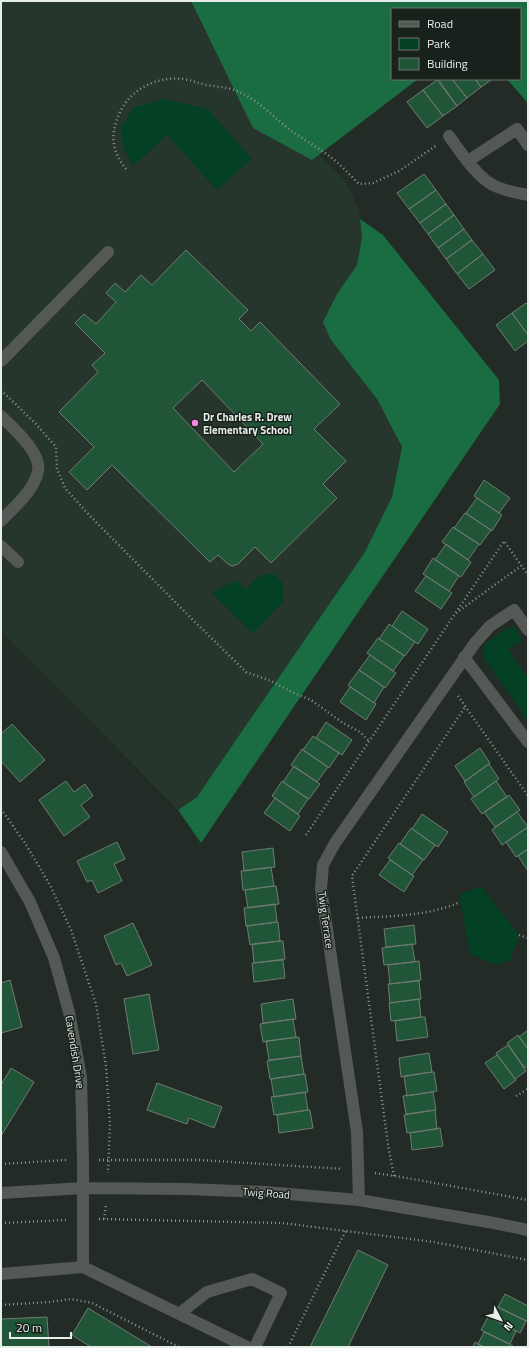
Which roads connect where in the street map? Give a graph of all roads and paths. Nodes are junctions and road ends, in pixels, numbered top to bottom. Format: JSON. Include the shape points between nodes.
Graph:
{"nodes":[{"id":1,"x":449,"y":136,"type":"joint"},
{"id":2,"x":528,"y":145,"type":"edge"},
{"id":3,"x":468,"y":161,"type":"junction"},
{"id":4,"x":126,"y":169,"type":"dead end"},
{"id":5,"x":528,"y":195,"type":"edge"},
{"id":6,"x":108,"y":252,"type":"dead end"},
{"id":7,"x":1,"y":361,"type":"edge"},
{"id":8,"x":1,"y":390,"type":"edge"},
{"id":9,"x":1,"y":416,"type":"edge"},
{"id":10,"x":1,"y":521,"type":"edge"},
{"id":11,"x":1,"y":546,"type":"edge"},
{"id":12,"x":18,"y":562,"type":"dead end"},
{"id":13,"x":521,"y":566,"type":"junction"},
{"id":14,"x":528,"y":575,"type":"edge"},
{"id":15,"x":454,"y":615,"type":"junction"},
{"id":16,"x":528,"y":630,"type":"edge"},
{"id":17,"x":464,"y":657,"type":"junction"},
{"id":18,"x":447,"y":681,"type":"junction"},
{"id":19,"x":465,"y":707,"type":"junction"},
{"id":20,"x":369,"y":741,"type":"junction"},
{"id":21,"x":528,"y":742,"type":"edge"},
{"id":22,"x":528,"y":796,"type":"edge"},
{"id":23,"x":306,"y":835,"type":"dead end"},
{"id":24,"x":1,"y":852,"type":"edge"},
{"id":25,"x":460,"y":902,"type":"dead end"},
{"id":26,"x":358,"y":918,"type":"junction"},
{"id":27,"x":519,"y":935,"type":"dead end"},
{"id":28,"x":528,"y":938,"type":"edge"},
{"id":29,"x":528,"y":1089,"type":"edge"},
{"id":30,"x":516,"y":1096,"type":"dead end"},
{"id":31,"x":84,"y":1160,"type":"junction"},
{"id":32,"x":1,"y":1164,"type":"edge"},
{"id":33,"x":358,"y":1171,"type":"junction"},
{"id":34,"x":394,"y":1176,"type":"junction"},
{"id":35,"x":83,"y":1188,"type":"junction"},
{"id":36,"x":1,"y":1194,"type":"edge"},
{"id":37,"x":359,"y":1200,"type":"junction"},
{"id":38,"x":528,"y":1200,"type":"edge"},
{"id":39,"x":83,"y":1220,"type":"junction"},
{"id":40,"x":1,"y":1223,"type":"edge"},
{"id":41,"x":346,"y":1230,"type":"junction"},
{"id":42,"x":528,"y":1230,"type":"edge"},
{"id":43,"x":528,"y":1260,"type":"edge"},
{"id":44,"x":83,"y":1267,"type":"junction"},
{"id":45,"x":1,"y":1274,"type":"edge"},
{"id":46,"x":1,"y":1305,"type":"edge"},
{"id":47,"x":179,"y":1314,"type":"junction"},
{"id":48,"x":179,"y":1347,"type":"edge"},
{"id":49,"x":247,"y":1347,"type":"edge"},
{"id":50,"x":255,"y":1347,"type":"edge"},
{"id":51,"x":288,"y":1347,"type":"edge"}],
"edges":[{"from":1,"to":3,"type":"street"},
{"from":1,"to":4,"type":"path","via":[[399,171],[373,183],[359,184],[328,155],[247,96],[229,88],[182,79],[163,80],[146,85],[132,96],[122,107],[116,120],[114,148]]},
{"from":2,"to":3,"type":"street","via":[[517,129]]},
{"from":3,"to":5,"type":"street","via":[[474,170],[494,186]]},
{"from":6,"to":7,"type":"street"},
{"from":8,"to":20,"type":"path","via":[[56,447],[57,469],[65,488],[246,672],[311,700],[360,732]]},
{"from":9,"to":10,"type":"street","via":[[35,454],[38,470],[32,487]]},
{"from":11,"to":12,"type":"street"},
{"from":13,"to":14,"type":"path"},
{"from":13,"to":15,"type":"path"},
{"from":13,"to":15,"type":"path","via":[[504,541]]},
{"from":15,"to":20,"type":"path"},
{"from":16,"to":17,"type":"street","name":"Twig Terrace","via":[[514,610],[490,626]]},
{"from":17,"to":18,"type":"street","name":"Twig Terrace"},
{"from":17,"to":21,"type":"street"},
{"from":18,"to":19,"type":"path"},
{"from":18,"to":33,"type":"street","name":"Twig Terrace","via":[[322,865],[321,890],[357,1132]]},
{"from":19,"to":22,"type":"path"},
{"from":19,"to":26,"type":"path","via":[[352,876]]},
{"from":20,"to":23,"type":"path"},
{"from":24,"to":31,"type":"street","name":"Cavendish Drive","via":[[30,902],[51,951],[69,1012],[81,1077]]},
{"from":25,"to":26,"type":"path","via":[[424,912]]},
{"from":26,"to":34,"type":"path"},
{"from":27,"to":28,"type":"path"},
{"from":29,"to":30,"type":"path"},
{"from":31,"to":32,"type":"path"},
{"from":31,"to":33,"type":"path","via":[[200,1160]]},
{"from":31,"to":35,"type":"street","name":"Cavendish Drive"},
{"from":33,"to":34,"type":"path"},
{"from":33,"to":37,"type":"street","name":"Twig Terrace"},
{"from":34,"to":38,"type":"path"},
{"from":35,"to":36,"type":"street","name":"Twig Road"},
{"from":35,"to":37,"type":"street","name":"Twig Road","via":[[265,1192]]},
{"from":35,"to":39,"type":"street","name":"Cavendish Drive"},
{"from":37,"to":42,"type":"street","name":"Twig Road"},
{"from":39,"to":40,"type":"path"},
{"from":39,"to":41,"type":"path","via":[[282,1223]]},
{"from":39,"to":44,"type":"street","name":"Cavendish Drive"},
{"from":41,"to":43,"type":"path","via":[[434,1242]]},
{"from":41,"to":51,"type":"path"},
{"from":44,"to":45,"type":"street"},
{"from":44,"to":47,"type":"street"},
{"from":46,"to":48,"type":"path","via":[[71,1299],[92,1303]]},
{"from":47,"to":49,"type":"street"},
{"from":47,"to":50,"type":"street","via":[[207,1292],[252,1279],[281,1293]]}]}
